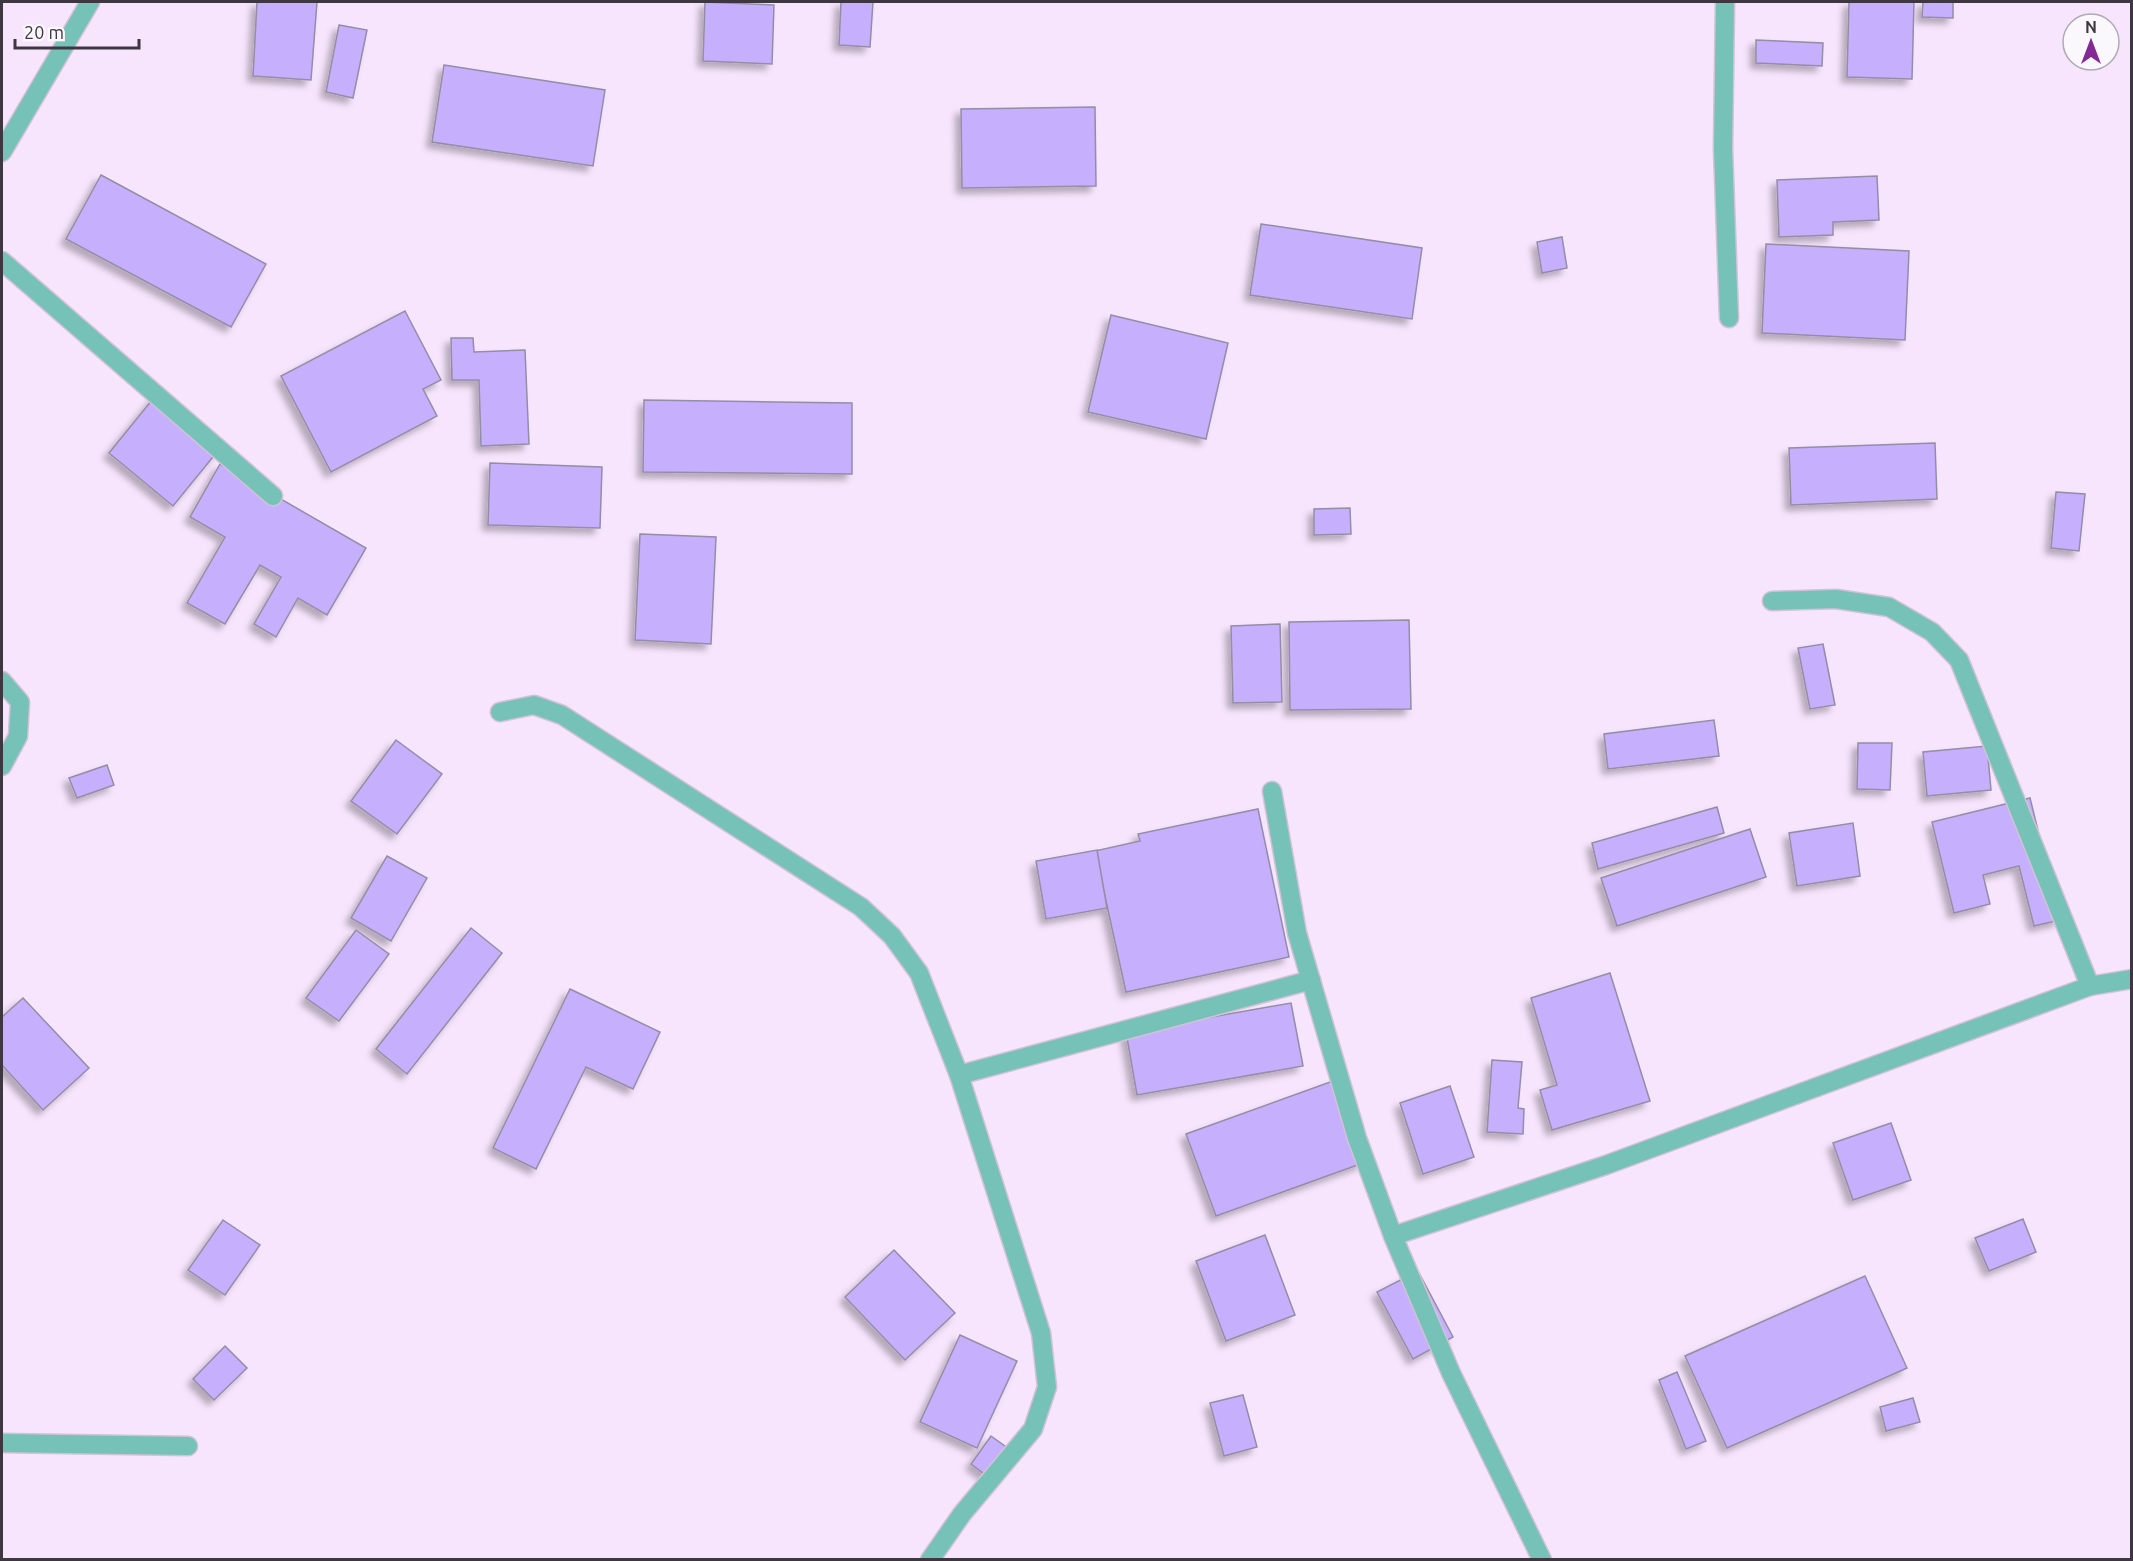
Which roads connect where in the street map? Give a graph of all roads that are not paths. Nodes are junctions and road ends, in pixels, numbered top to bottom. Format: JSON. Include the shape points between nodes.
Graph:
{"nodes":[{"id":1,"x":90,"y":2,"type":"edge"},
{"id":2,"x":1725,"y":2,"type":"edge"},
{"id":3,"x":2,"y":152,"type":"edge"},
{"id":4,"x":2,"y":261,"type":"edge"},
{"id":5,"x":1730,"y":318,"type":"dead end"},
{"id":6,"x":273,"y":496,"type":"dead end"},
{"id":7,"x":1772,"y":601,"type":"dead end"},
{"id":8,"x":2,"y":681,"type":"edge"},
{"id":9,"x":500,"y":712,"type":"dead end"},
{"id":10,"x":2,"y":766,"type":"edge"},
{"id":11,"x":1272,"y":791,"type":"dead end"},
{"id":12,"x":2132,"y":979,"type":"edge"},
{"id":13,"x":1311,"y":980,"type":"junction"},
{"id":14,"x":2090,"y":986,"type":"junction"},
{"id":15,"x":959,"y":1075,"type":"junction"},
{"id":16,"x":1393,"y":1236,"type":"junction"},
{"id":17,"x":2,"y":1443,"type":"edge"},
{"id":18,"x":188,"y":1446,"type":"dead end"},
{"id":19,"x":930,"y":1560,"type":"edge"},
{"id":20,"x":1542,"y":1560,"type":"edge"}],
"edges":[{"from":1,"to":3,"type":"street"},
{"from":2,"to":5,"type":"street","via":[[1723,148]]},
{"from":4,"to":6,"type":"street"},
{"from":7,"to":14,"type":"street","via":[[1836,600],[1889,607],[1932,632],[1959,660]]},
{"from":8,"to":10,"type":"street","via":[[20,702],[18,736]]},
{"from":9,"to":15,"type":"street","via":[[534,705],[562,715],[861,907],[892,936],[920,973]]},
{"from":11,"to":13,"type":"street","via":[[1297,933]]},
{"from":12,"to":14,"type":"street"},
{"from":13,"to":15,"type":"street"},
{"from":13,"to":16,"type":"street","via":[[1357,1138]]},
{"from":14,"to":16,"type":"street","via":[[1606,1165]]},
{"from":15,"to":19,"type":"street","via":[[1041,1333],[1047,1387],[1033,1429],[962,1514]]},
{"from":16,"to":20,"type":"street","via":[[1451,1373]]},
{"from":17,"to":18,"type":"street"}]}
